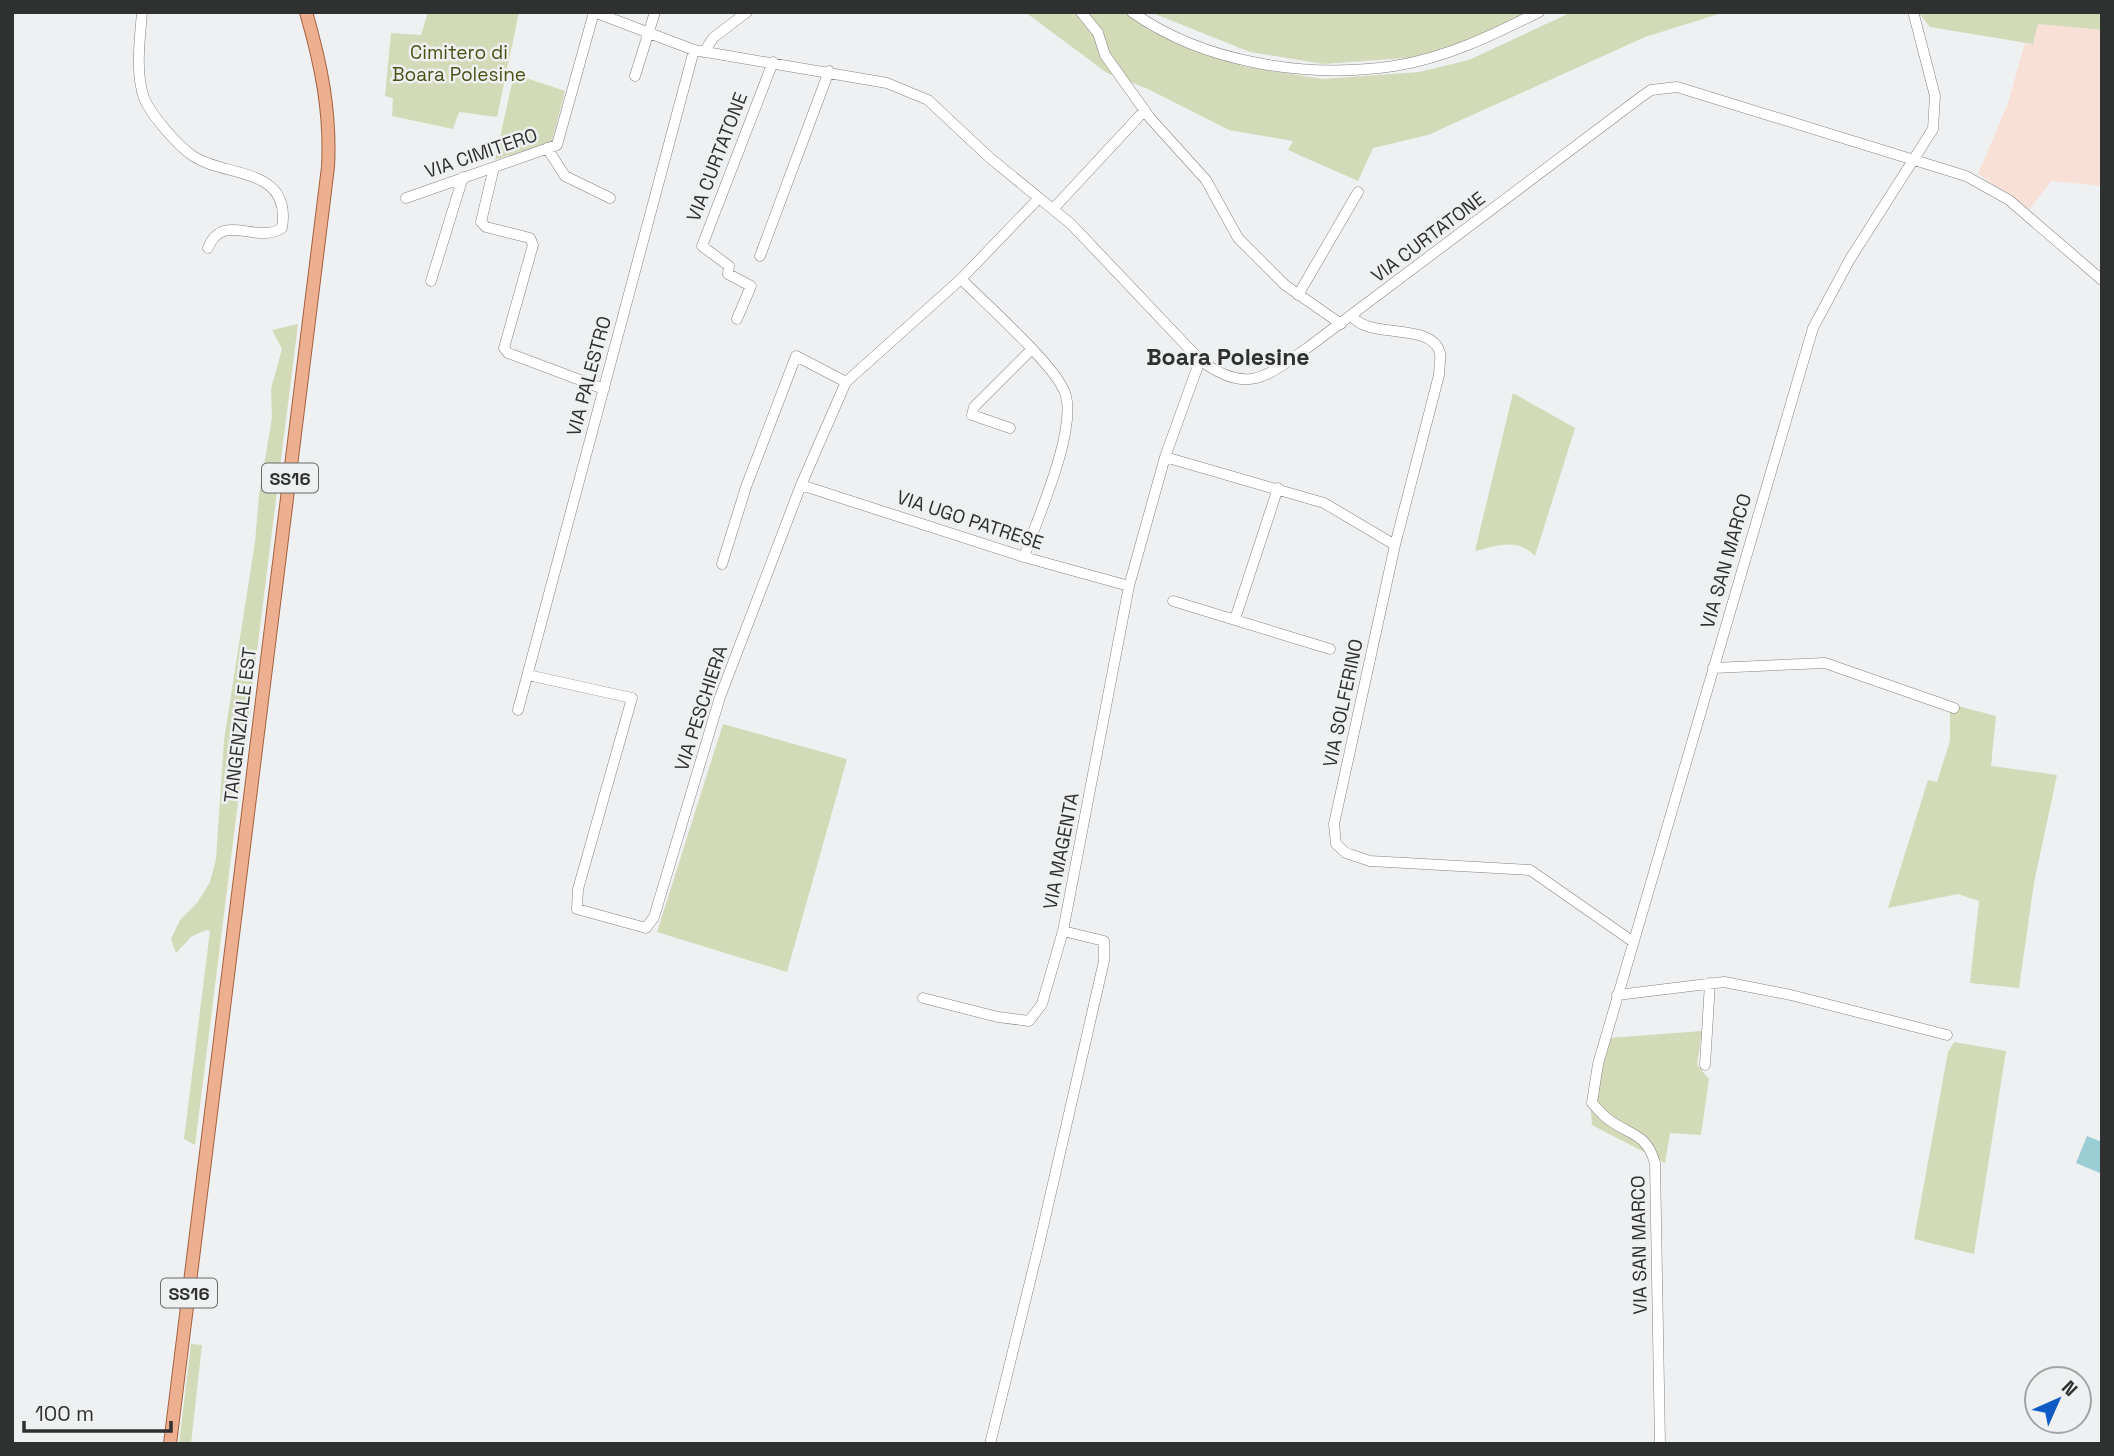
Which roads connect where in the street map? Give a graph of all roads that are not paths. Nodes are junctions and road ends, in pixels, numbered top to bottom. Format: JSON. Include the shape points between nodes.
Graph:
{"nodes":[{"id":1,"x":142,"y":12,"type":"edge"},
{"id":2,"x":306,"y":12,"type":"edge"},
{"id":3,"x":594,"y":12,"type":"edge"},
{"id":4,"x":655,"y":12,"type":"edge"},
{"id":5,"x":747,"y":12,"type":"edge"},
{"id":6,"x":1081,"y":12,"type":"edge"},
{"id":7,"x":1132,"y":12,"type":"edge"},
{"id":8,"x":1539,"y":12,"type":"edge"},
{"id":9,"x":1914,"y":15,"type":"dead end"},
{"id":10,"x":613,"y":16,"type":"edge"},
{"id":11,"x":646,"y":34,"type":"junction"},
{"id":12,"x":699,"y":51,"type":"junction"},
{"id":13,"x":773,"y":62,"type":"junction"},
{"id":14,"x":829,"y":71,"type":"junction"},
{"id":15,"x":635,"y":76,"type":"dead end"},
{"id":16,"x":1145,"y":110,"type":"junction"},
{"id":17,"x":547,"y":148,"type":"junction"},
{"id":18,"x":1917,"y":159,"type":"junction"},
{"id":19,"x":494,"y":167,"type":"junction"},
{"id":20,"x":463,"y":177,"type":"junction"},
{"id":21,"x":1357,"y":192,"type":"dead end"},
{"id":22,"x":406,"y":198,"type":"dead end"},
{"id":23,"x":610,"y":198,"type":"dead end"},
{"id":24,"x":1040,"y":198,"type":"junction"},
{"id":25,"x":1054,"y":208,"type":"junction"},
{"id":26,"x":208,"y":248,"type":"dead end"},
{"id":27,"x":760,"y":257,"type":"dead end"},
{"id":28,"x":961,"y":279,"type":"junction"},
{"id":29,"x":2102,"y":280,"type":"edge"},
{"id":30,"x":431,"y":281,"type":"dead end"},
{"id":31,"x":1298,"y":295,"type":"junction"},
{"id":32,"x":1352,"y":316,"type":"junction"},
{"id":33,"x":737,"y":319,"type":"dead end"},
{"id":34,"x":1341,"y":324,"type":"junction"},
{"id":35,"x":1031,"y":351,"type":"junction"},
{"id":36,"x":1200,"y":360,"type":"junction"},
{"id":37,"x":846,"y":382,"type":"junction"},
{"id":38,"x":604,"y":389,"type":"junction"},
{"id":39,"x":1010,"y":428,"type":"dead end"},
{"id":40,"x":1165,"y":457,"type":"junction"},
{"id":41,"x":801,"y":485,"type":"junction"},
{"id":42,"x":1278,"y":488,"type":"junction"},
{"id":43,"x":1395,"y":545,"type":"junction"},
{"id":44,"x":1024,"y":557,"type":"junction"},
{"id":45,"x":722,"y":564,"type":"dead end"},
{"id":46,"x":1129,"y":586,"type":"junction"},
{"id":47,"x":1172,"y":601,"type":"dead end"},
{"id":48,"x":1235,"y":619,"type":"junction"},
{"id":49,"x":1330,"y":649,"type":"dead end"},
{"id":50,"x":1713,"y":667,"type":"junction"},
{"id":51,"x":528,"y":676,"type":"junction"},
{"id":52,"x":1954,"y":708,"type":"dead end"},
{"id":53,"x":519,"y":710,"type":"dead end"},
{"id":54,"x":1063,"y":931,"type":"junction"},
{"id":55,"x":1632,"y":941,"type":"junction"},
{"id":56,"x":1710,"y":983,"type":"junction"},
{"id":57,"x":1617,"y":995,"type":"junction"},
{"id":58,"x":923,"y":998,"type":"dead end"},
{"id":59,"x":1947,"y":1035,"type":"dead end"},
{"id":60,"x":1705,"y":1065,"type":"dead end"},
{"id":61,"x":170,"y":1444,"type":"edge"},
{"id":62,"x":990,"y":1444,"type":"edge"},
{"id":63,"x":1660,"y":1444,"type":"edge"}],
"edges":[{"from":1,"to":26,"type":"street","via":[[139,46],[145,100],[172,137],[194,157],[267,183],[279,196],[282,228],[278,231],[265,234],[233,228],[219,232]]},
{"from":2,"to":61,"type":"main road","name":"TANGENZIALE EST","number":"SS16","via":[[326,94],[328,167]]},
{"from":3,"to":10,"type":"street","name":"VIA CURTATONE"},
{"from":3,"to":17,"type":"street","name":"VIA CIMITERO","via":[[557,145]]},
{"from":4,"to":11,"type":"street"},
{"from":5,"to":12,"type":"street"},
{"from":6,"to":16,"type":"street"},
{"from":7,"to":8,"type":"street","via":[[1220,54],[1326,70],[1394,66],[1435,56],[1469,46]]},
{"from":9,"to":18,"type":"street","name":"VIA SAN MARCO","via":[[1936,108],[1933,129]]},
{"from":10,"to":11,"type":"street","name":"VIA CURTATONE"},
{"from":11,"to":12,"type":"street","name":"VIA CURTATONE"},
{"from":11,"to":15,"type":"street"},
{"from":12,"to":13,"type":"street","name":"VIA CURTATONE"},
{"from":12,"to":38,"type":"street","name":"VIA PALESTRO"},
{"from":13,"to":14,"type":"street","name":"VIA CURTATONE"},
{"from":13,"to":33,"type":"street","name":"VIA CURTATONE","via":[[702,246],[729,266],[729,274],[751,286]]},
{"from":14,"to":24,"type":"street","name":"VIA CURTATONE","via":[[887,83],[928,100]]},
{"from":14,"to":27,"type":"street"},
{"from":16,"to":25,"type":"street"},
{"from":16,"to":31,"type":"street","via":[[1206,180],[1238,238]]},
{"from":17,"to":19,"type":"street","name":"VIA CIMITERO"},
{"from":17,"to":23,"type":"street","via":[[565,176]]},
{"from":18,"to":29,"type":"street","name":"VIA CURTATONE","via":[[1966,176],[2009,200]]},
{"from":18,"to":32,"type":"street","name":"VIA CURTATONE","via":[[1677,87],[1651,90]]},
{"from":18,"to":50,"type":"street","name":"VIA SAN MARCO","via":[[1850,259],[1813,328]]},
{"from":19,"to":20,"type":"street","name":"VIA CIMITERO"},
{"from":19,"to":38,"type":"street","via":[[481,222],[530,238],[533,245],[504,348]]},
{"from":20,"to":22,"type":"street","name":"VIA CIMITERO"},
{"from":20,"to":30,"type":"street"},
{"from":21,"to":31,"type":"street"},
{"from":24,"to":25,"type":"street","name":"VIA CURTATONE"},
{"from":24,"to":28,"type":"street","name":"VIA PESCHIERA"},
{"from":25,"to":36,"type":"street","name":"VIA CURTATONE"},
{"from":28,"to":35,"type":"street"},
{"from":28,"to":37,"type":"street","name":"VIA PESCHIERA"},
{"from":31,"to":34,"type":"street"},
{"from":32,"to":34,"type":"street","name":"VIA CURTATONE"},
{"from":32,"to":43,"type":"street","name":"VIA SOLFERINO","via":[[1367,327],[1418,335],[1435,344],[1440,354],[1439,375]]},
{"from":34,"to":36,"type":"street","name":"VIA CURTATONE","via":[[1257,380],[1225,377]]},
{"from":35,"to":39,"type":"street","via":[[974,407],[972,415]]},
{"from":35,"to":44,"type":"street","via":[[1059,380],[1068,400],[1069,418]]},
{"from":36,"to":40,"type":"street","name":"VIA MAGENTA"},
{"from":37,"to":41,"type":"street","name":"VIA PESCHIERA"},
{"from":37,"to":45,"type":"street","via":[[796,356]]},
{"from":38,"to":51,"type":"street","name":"VIA PALESTRO"},
{"from":40,"to":42,"type":"street"},
{"from":40,"to":46,"type":"street","name":"VIA MAGENTA"},
{"from":41,"to":44,"type":"street","name":"VIA UGO PATRESE"},
{"from":41,"to":51,"type":"street","name":"VIA PESCHIERA","via":[[720,697],[654,916],[646,928],[577,909],[578,890],[632,698]]},
{"from":42,"to":43,"type":"street","via":[[1324,503]]},
{"from":42,"to":48,"type":"street"},
{"from":43,"to":55,"type":"street","name":"VIA SOLFERINO","via":[[1334,824],[1336,844],[1346,853],[1370,861],[1530,870]]},
{"from":44,"to":46,"type":"street","name":"VIA UGO PATRESE"},
{"from":46,"to":54,"type":"street","name":"VIA MAGENTA"},
{"from":47,"to":48,"type":"street"},
{"from":48,"to":49,"type":"street"},
{"from":50,"to":52,"type":"street","via":[[1825,663]]},
{"from":50,"to":55,"type":"street","name":"VIA SAN MARCO"},
{"from":51,"to":53,"type":"street","name":"VIA PALESTRO"},
{"from":54,"to":58,"type":"street","via":[[1042,1004],[1028,1021]]},
{"from":54,"to":62,"type":"street","name":"VIA MAGENTA","via":[[1104,941],[1104,961]]},
{"from":55,"to":57,"type":"street","name":"VIA SAN MARCO"},
{"from":56,"to":57,"type":"street"},
{"from":56,"to":59,"type":"street","via":[[1791,995]]},
{"from":56,"to":60,"type":"street"},
{"from":57,"to":63,"type":"street","name":"VIA SAN MARCO","via":[[1592,1103],[1608,1120],[1650,1146],[1655,1163]]}]}
